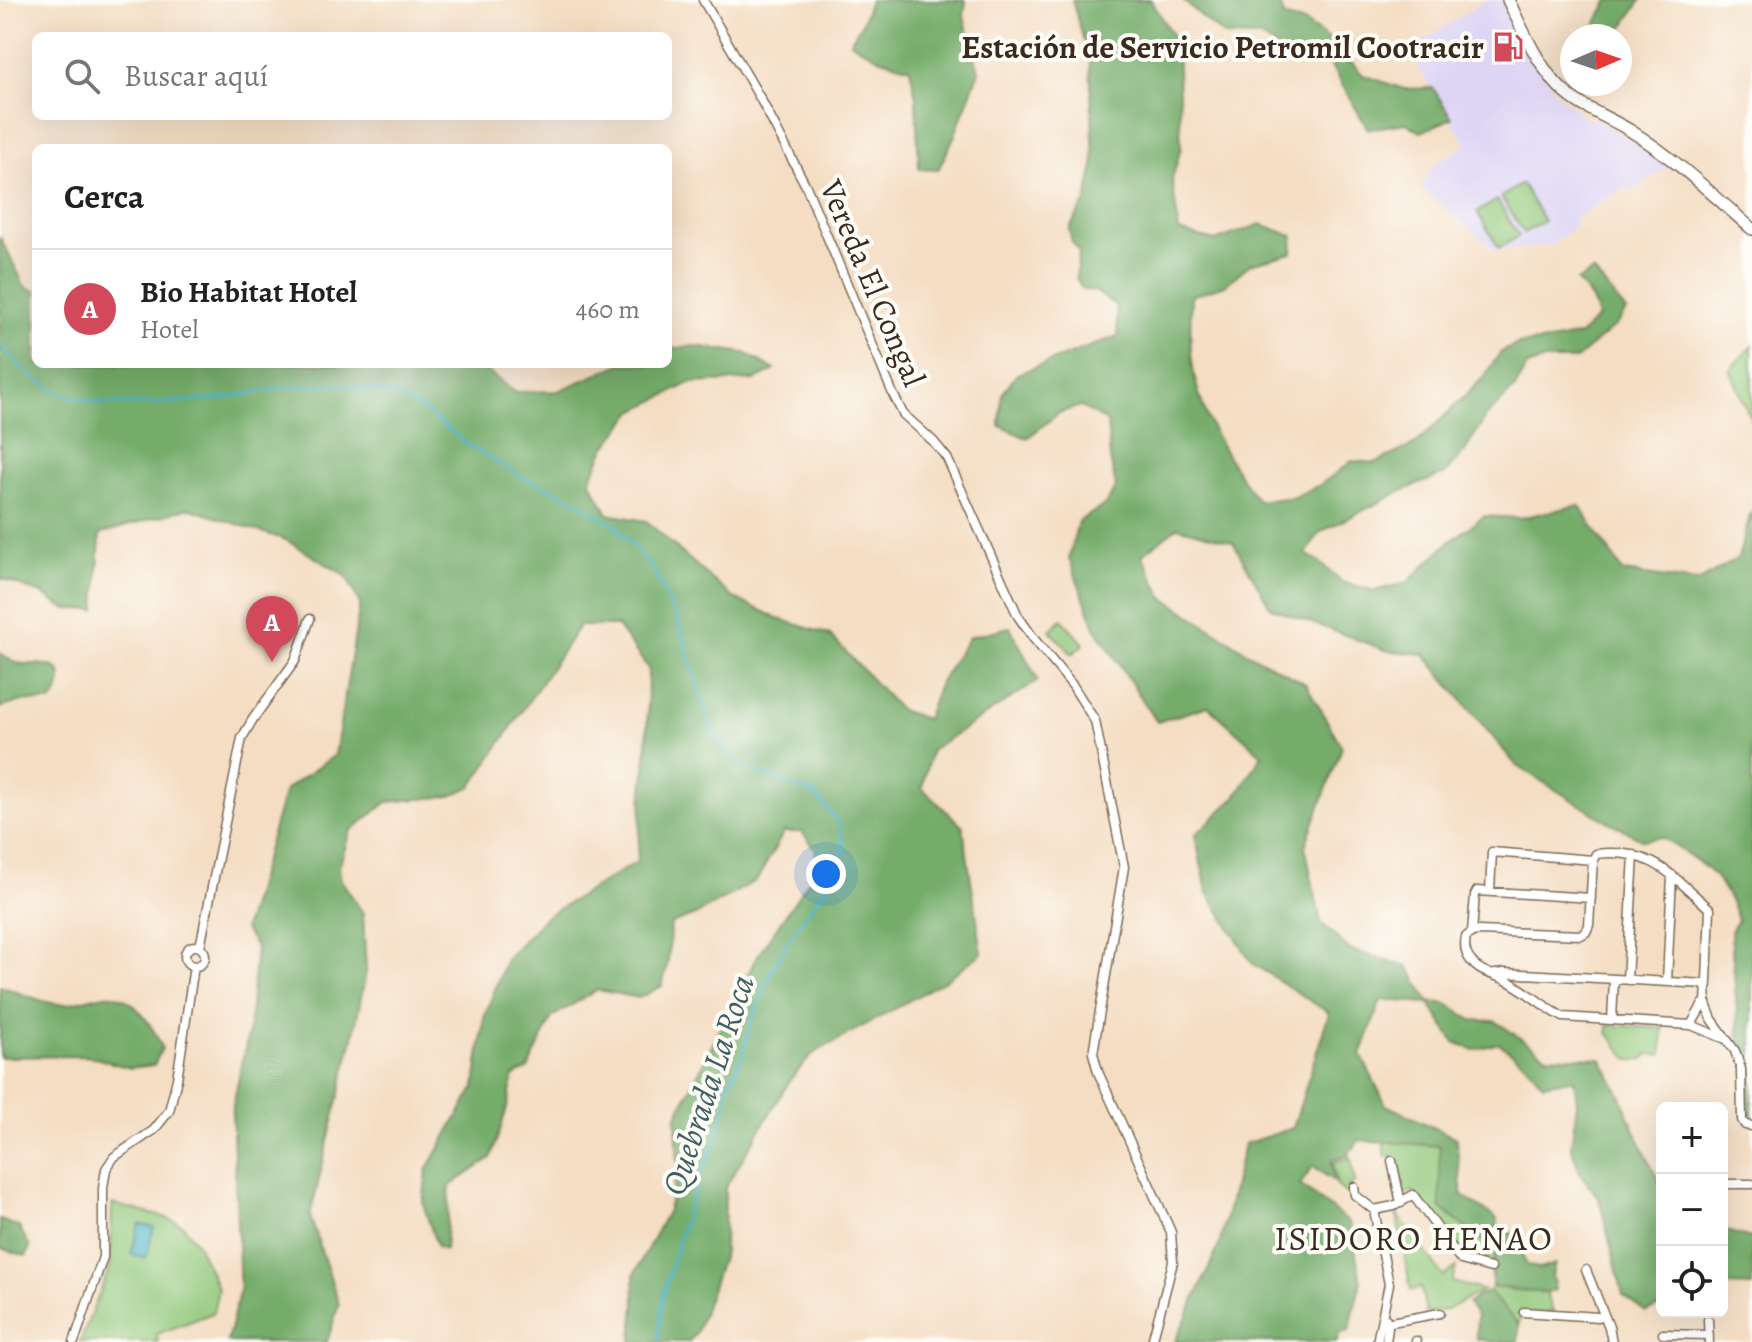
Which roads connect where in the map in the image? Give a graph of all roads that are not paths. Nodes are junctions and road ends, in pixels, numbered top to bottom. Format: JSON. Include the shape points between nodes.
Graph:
{"nodes":[{"id":1,"x":703,"y":0,"type":"edge"},
{"id":2,"x":1508,"y":0,"type":"edge"},
{"id":3,"x":1752,"y":229,"type":"edge"},
{"id":4,"x":310,"y":619,"type":"dead end"},
{"id":5,"x":1634,"y":855,"type":"junction"},
{"id":6,"x":1593,"y":860,"type":"junction"},
{"id":7,"x":1672,"y":875,"type":"junction"},
{"id":8,"x":1490,"y":891,"type":"junction"},
{"id":9,"x":1591,"y":898,"type":"junction"},
{"id":10,"x":1472,"y":932,"type":"junction"},
{"id":11,"x":200,"y":947,"type":"junction"},
{"id":12,"x":194,"y":966,"type":"junction"},
{"id":13,"x":1492,"y":975,"type":"junction"},
{"id":14,"x":1614,"y":979,"type":"junction"},
{"id":15,"x":1627,"y":980,"type":"junction"},
{"id":16,"x":1667,"y":982,"type":"junction"},
{"id":17,"x":1706,"y":984,"type":"junction"},
{"id":18,"x":1706,"y":1004,"type":"junction"},
{"id":19,"x":1612,"y":1020,"type":"junction"},
{"id":20,"x":1691,"y":1025,"type":"junction"},
{"id":21,"x":1724,"y":1038,"type":"junction"},
{"id":22,"x":1752,"y":1126,"type":"edge"},
{"id":23,"x":1392,"y":1161,"type":"dead end"},
{"id":24,"x":1728,"y":1184,"type":"edge"},
{"id":25,"x":1752,"y":1184,"type":"edge"},
{"id":26,"x":1354,"y":1187,"type":"dead end"},
{"id":27,"x":1401,"y":1203,"type":"junction"},
{"id":28,"x":1374,"y":1210,"type":"junction"},
{"id":29,"x":1491,"y":1268,"type":"dead end"},
{"id":30,"x":1586,"y":1270,"type":"dead end"},
{"id":31,"x":1383,"y":1310,"type":"junction"},
{"id":32,"x":1524,"y":1312,"type":"dead end"},
{"id":33,"x":1440,"y":1313,"type":"dead end"},
{"id":34,"x":1604,"y":1315,"type":"junction"},
{"id":35,"x":1708,"y":1320,"type":"dead end"},
{"id":36,"x":1386,"y":1323,"type":"junction"},
{"id":37,"x":1663,"y":1334,"type":"dead end"},
{"id":38,"x":1679,"y":1338,"type":"edge"},
{"id":39,"x":1709,"y":1338,"type":"edge"},
{"id":40,"x":74,"y":1342,"type":"edge"},
{"id":41,"x":1152,"y":1342,"type":"edge"},
{"id":42,"x":1377,"y":1342,"type":"edge"},
{"id":43,"x":1386,"y":1342,"type":"edge"},
{"id":44,"x":1612,"y":1342,"type":"edge"}],
"edges":[{"from":1,"to":41,"type":"street","name":"Vereda El Congal","via":[[806,186],[903,414],[947,458],[1018,616],[1095,721],[1124,867],[1093,1053],[1171,1232],[1173,1262]]},
{"from":2,"to":3,"type":"main road","via":[[1539,61],[1566,94],[1679,165]]},
{"from":4,"to":11,"type":"street","via":[[295,661],[242,738]]},
{"from":5,"to":6,"type":"street","via":[[1602,853]]},
{"from":5,"to":7,"type":"street"},
{"from":5,"to":15,"type":"street"},
{"from":6,"to":8,"type":"street","via":[[1492,852]]},
{"from":6,"to":9,"type":"street"},
{"from":7,"to":16,"type":"street"},
{"from":7,"to":17,"type":"street","via":[[1710,909]]},
{"from":8,"to":9,"type":"street"},
{"from":8,"to":10,"type":"street","via":[[1475,895]]},
{"from":9,"to":10,"type":"street","via":[[1589,925],[1581,935]]},
{"from":10,"to":13,"type":"street","via":[[1464,945],[1467,955]]},
{"from":11,"to":12,"type":"street","via":[[205,959]]},
{"from":11,"to":12,"type":"street","via":[[185,951],[186,961]]},
{"from":12,"to":40,"type":"street","via":[[169,1111],[106,1169],[103,1257]]},
{"from":13,"to":14,"type":"street"},
{"from":13,"to":19,"type":"street","via":[[1563,1017]]},
{"from":14,"to":15,"type":"street"},
{"from":14,"to":19,"type":"street"},
{"from":15,"to":16,"type":"street"},
{"from":16,"to":17,"type":"street"},
{"from":17,"to":18,"type":"street"},
{"from":18,"to":20,"type":"street"},
{"from":18,"to":21,"type":"street"},
{"from":19,"to":20,"type":"street"},
{"from":20,"to":21,"type":"street"},
{"from":21,"to":22,"type":"street","via":[[1741,1069],[1742,1120]]},
{"from":23,"to":27,"type":"street"},
{"from":24,"to":25,"type":"street"},
{"from":26,"to":28,"type":"street","via":[[1355,1195]]},
{"from":27,"to":28,"type":"street"},
{"from":27,"to":29,"type":"street","via":[[1413,1195],[1461,1260]]},
{"from":28,"to":31,"type":"street","via":[[1389,1284]]},
{"from":30,"to":34,"type":"street"},
{"from":31,"to":36,"type":"street"},
{"from":31,"to":42,"type":"street"},
{"from":32,"to":34,"type":"street"},
{"from":33,"to":36,"type":"street"},
{"from":34,"to":44,"type":"street"},
{"from":35,"to":39,"type":"street"},
{"from":36,"to":43,"type":"street"},
{"from":37,"to":38,"type":"street"},
{"from":38,"to":39,"type":"street"}]}
